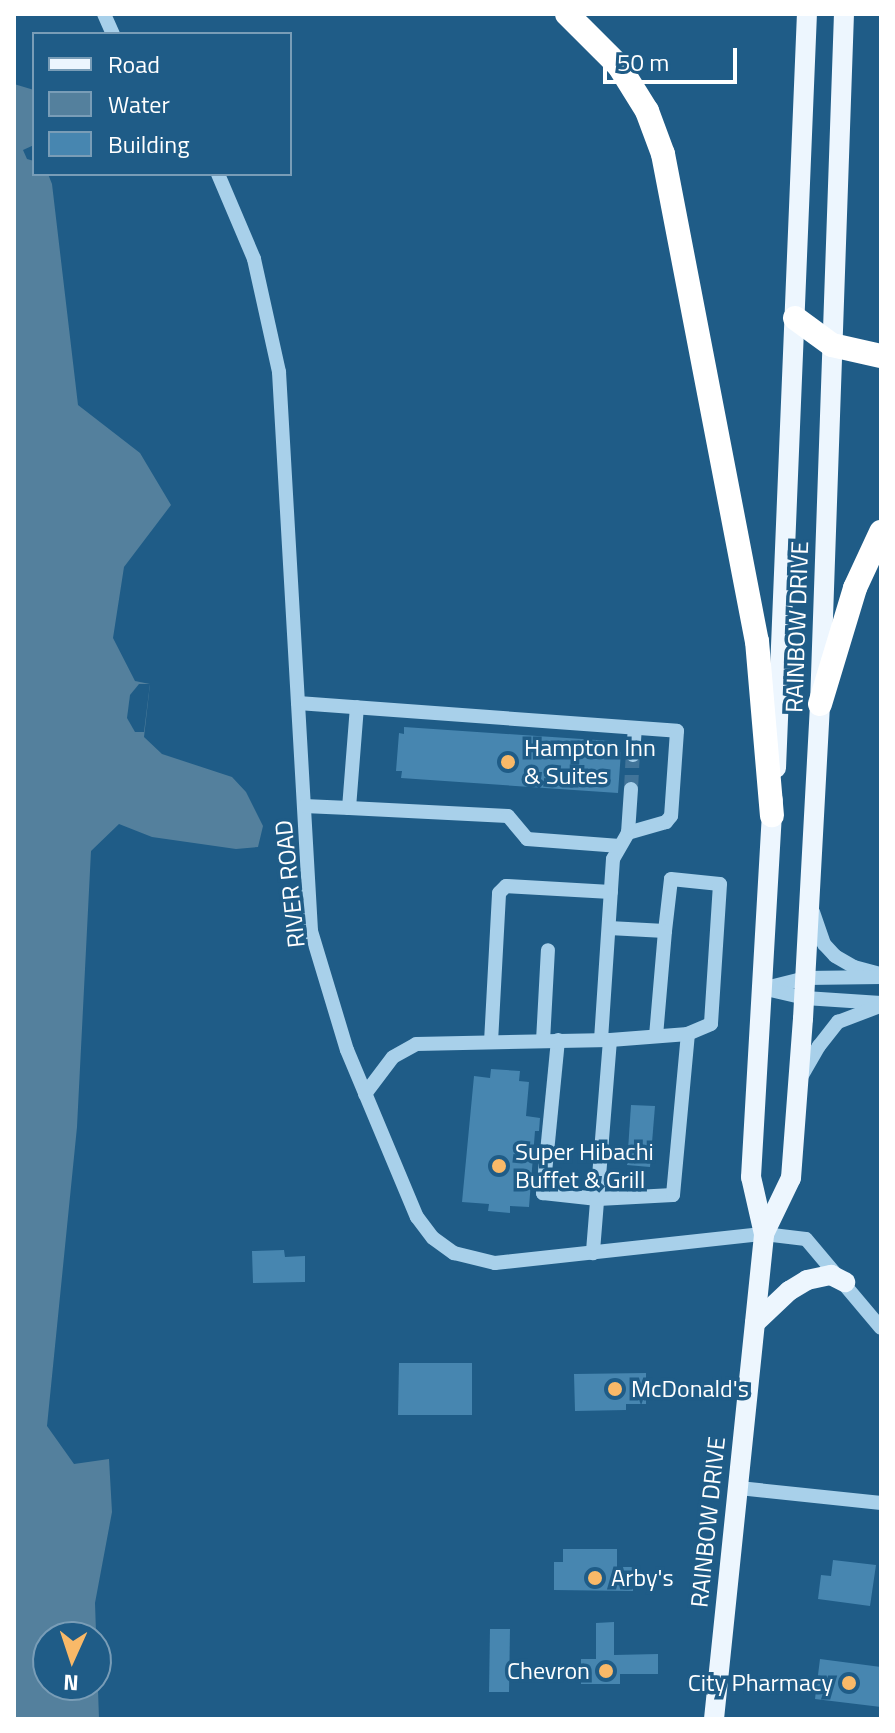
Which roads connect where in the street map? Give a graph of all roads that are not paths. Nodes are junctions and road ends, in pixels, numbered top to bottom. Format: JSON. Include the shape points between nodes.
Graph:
{"nodes":[{"id":1,"x":567,"y":14,"type":"edge"},
{"id":2,"x":807,"y":14,"type":"edge"},
{"id":3,"x":844,"y":14,"type":"edge"},
{"id":4,"x":219,"y":176,"type":"edge"},
{"id":5,"x":795,"y":318,"type":"junction"},
{"id":6,"x":832,"y":345,"type":"junction"},
{"id":7,"x":881,"y":356,"type":"edge"},
{"id":8,"x":881,"y":532,"type":"edge"},
{"id":9,"x":298,"y":703,"type":"junction"},
{"id":10,"x":820,"y":704,"type":"junction"},
{"id":11,"x":357,"y":707,"type":"junction"},
{"id":12,"x":635,"y":728,"type":"junction"},
{"id":13,"x":633,"y":755,"type":"tunnel mouth"},
{"id":14,"x":631,"y":789,"type":"tunnel mouth"},
{"id":15,"x":304,"y":806,"type":"junction"},
{"id":16,"x":349,"y":808,"type":"junction"},
{"id":17,"x":772,"y":815,"type":"junction"},
{"id":18,"x":624,"y":840,"type":"junction"},
{"id":19,"x":611,"y":892,"type":"junction"},
{"id":20,"x":810,"y":898,"type":"junction"},
{"id":21,"x":609,"y":928,"type":"junction"},
{"id":22,"x":665,"y":931,"type":"junction"},
{"id":23,"x":548,"y":950,"type":"dead end"},
{"id":24,"x":881,"y":976,"type":"edge"},
{"id":25,"x":805,"y":988,"type":"junction"},
{"id":26,"x":762,"y":989,"type":"junction"},
{"id":27,"x":881,"y":1004,"type":"edge"},
{"id":28,"x":688,"y":1034,"type":"junction"},
{"id":29,"x":656,"y":1036,"type":"junction"},
{"id":30,"x":550,"y":1040,"type":"junction"},
{"id":31,"x":606,"y":1040,"type":"junction"},
{"id":32,"x":491,"y":1042,"type":"junction"},
{"id":33,"x":799,"y":1081,"type":"junction"},
{"id":34,"x":365,"y":1094,"type":"junction"},
{"id":35,"x":598,"y":1199,"type":"junction"},
{"id":36,"x":764,"y":1234,"type":"junction"},
{"id":37,"x":593,"y":1253,"type":"junction"},
{"id":38,"x":845,"y":1282,"type":"junction"},
{"id":39,"x":755,"y":1323,"type":"junction"},
{"id":40,"x":881,"y":1328,"type":"edge"},
{"id":41,"x":739,"y":1488,"type":"junction"},
{"id":42,"x":881,"y":1503,"type":"edge"},
{"id":43,"x":714,"y":1719,"type":"edge"}],
"edges":[{"from":1,"to":17,"type":"highway","via":[[602,45],[634,88],[666,164],[757,641]]},
{"from":2,"to":5,"type":"main road","name":"RAINBOW DRIVE"},
{"from":3,"to":6,"type":"main road","name":"RAINBOW DRIVE"},
{"from":4,"to":9,"type":"street","name":"RIVER ROAD","via":[[254,259],[279,372]]},
{"from":5,"to":6,"type":"highway"},
{"from":5,"to":17,"type":"main road","name":"RAINBOW DRIVE"},
{"from":6,"to":7,"type":"highway"},
{"from":6,"to":10,"type":"main road","name":"RAINBOW DRIVE"},
{"from":8,"to":10,"type":"highway","via":[[855,588]]},
{"from":9,"to":11,"type":"street"},
{"from":9,"to":15,"type":"street","name":"RIVER ROAD"},
{"from":10,"to":20,"type":"main road","name":"RAINBOW DRIVE"},
{"from":11,"to":12,"type":"street"},
{"from":11,"to":16,"type":"street"},
{"from":12,"to":13,"type":"street"},
{"from":12,"to":18,"type":"street","via":[[677,731],[671,816]]},
{"from":14,"to":18,"type":"street"},
{"from":15,"to":16,"type":"street"},
{"from":15,"to":34,"type":"street","name":"RIVER ROAD","via":[[311,931]]},
{"from":16,"to":18,"type":"street","via":[[508,816],[527,839]]},
{"from":17,"to":26,"type":"main road","name":"RAINBOW DRIVE"},
{"from":18,"to":19,"type":"street","via":[[613,859]]},
{"from":19,"to":21,"type":"street"},
{"from":19,"to":32,"type":"street","via":[[506,886],[499,893]]},
{"from":20,"to":24,"type":"street","via":[[824,944],[854,967]]},
{"from":20,"to":25,"type":"main road","name":"RAINBOW DRIVE"},
{"from":21,"to":22,"type":"street"},
{"from":21,"to":31,"type":"street"},
{"from":22,"to":28,"type":"street","via":[[671,879],[720,884],[711,1024]]},
{"from":22,"to":29,"type":"street"},
{"from":23,"to":30,"type":"street"},
{"from":24,"to":25,"type":"street"},
{"from":25,"to":26,"type":"street"},
{"from":25,"to":27,"type":"street"},
{"from":25,"to":33,"type":"main road","name":"RAINBOW DRIVE"},
{"from":26,"to":36,"type":"main road","name":"RAINBOW DRIVE","via":[[751,1177]]},
{"from":27,"to":33,"type":"street","via":[[838,1022]]},
{"from":28,"to":29,"type":"street"},
{"from":28,"to":35,"type":"street","via":[[673,1195]]},
{"from":29,"to":31,"type":"street"},
{"from":30,"to":31,"type":"street"},
{"from":30,"to":32,"type":"street"},
{"from":30,"to":35,"type":"street","via":[[543,1193]]},
{"from":31,"to":35,"type":"street"},
{"from":32,"to":34,"type":"street","via":[[416,1044],[393,1057]]},
{"from":33,"to":36,"type":"main road","name":"RAINBOW DRIVE","via":[[791,1178]]},
{"from":34,"to":37,"type":"street","name":"RIVER ROAD","via":[[417,1217],[443,1246],[495,1263]]},
{"from":35,"to":37,"type":"street"},
{"from":36,"to":37,"type":"street","name":"RIVER ROAD"},
{"from":36,"to":38,"type":"street","name":"RIVER ROAD","via":[[806,1239]]},
{"from":36,"to":39,"type":"main road","name":"RAINBOW DRIVE"},
{"from":38,"to":39,"type":"main road","via":[[831,1275],[807,1280]]},
{"from":38,"to":40,"type":"street","name":"RIVER ROAD"},
{"from":39,"to":41,"type":"main road","name":"RAINBOW DRIVE"},
{"from":41,"to":42,"type":"street"},
{"from":41,"to":43,"type":"main road","name":"RAINBOW DRIVE"}]}
